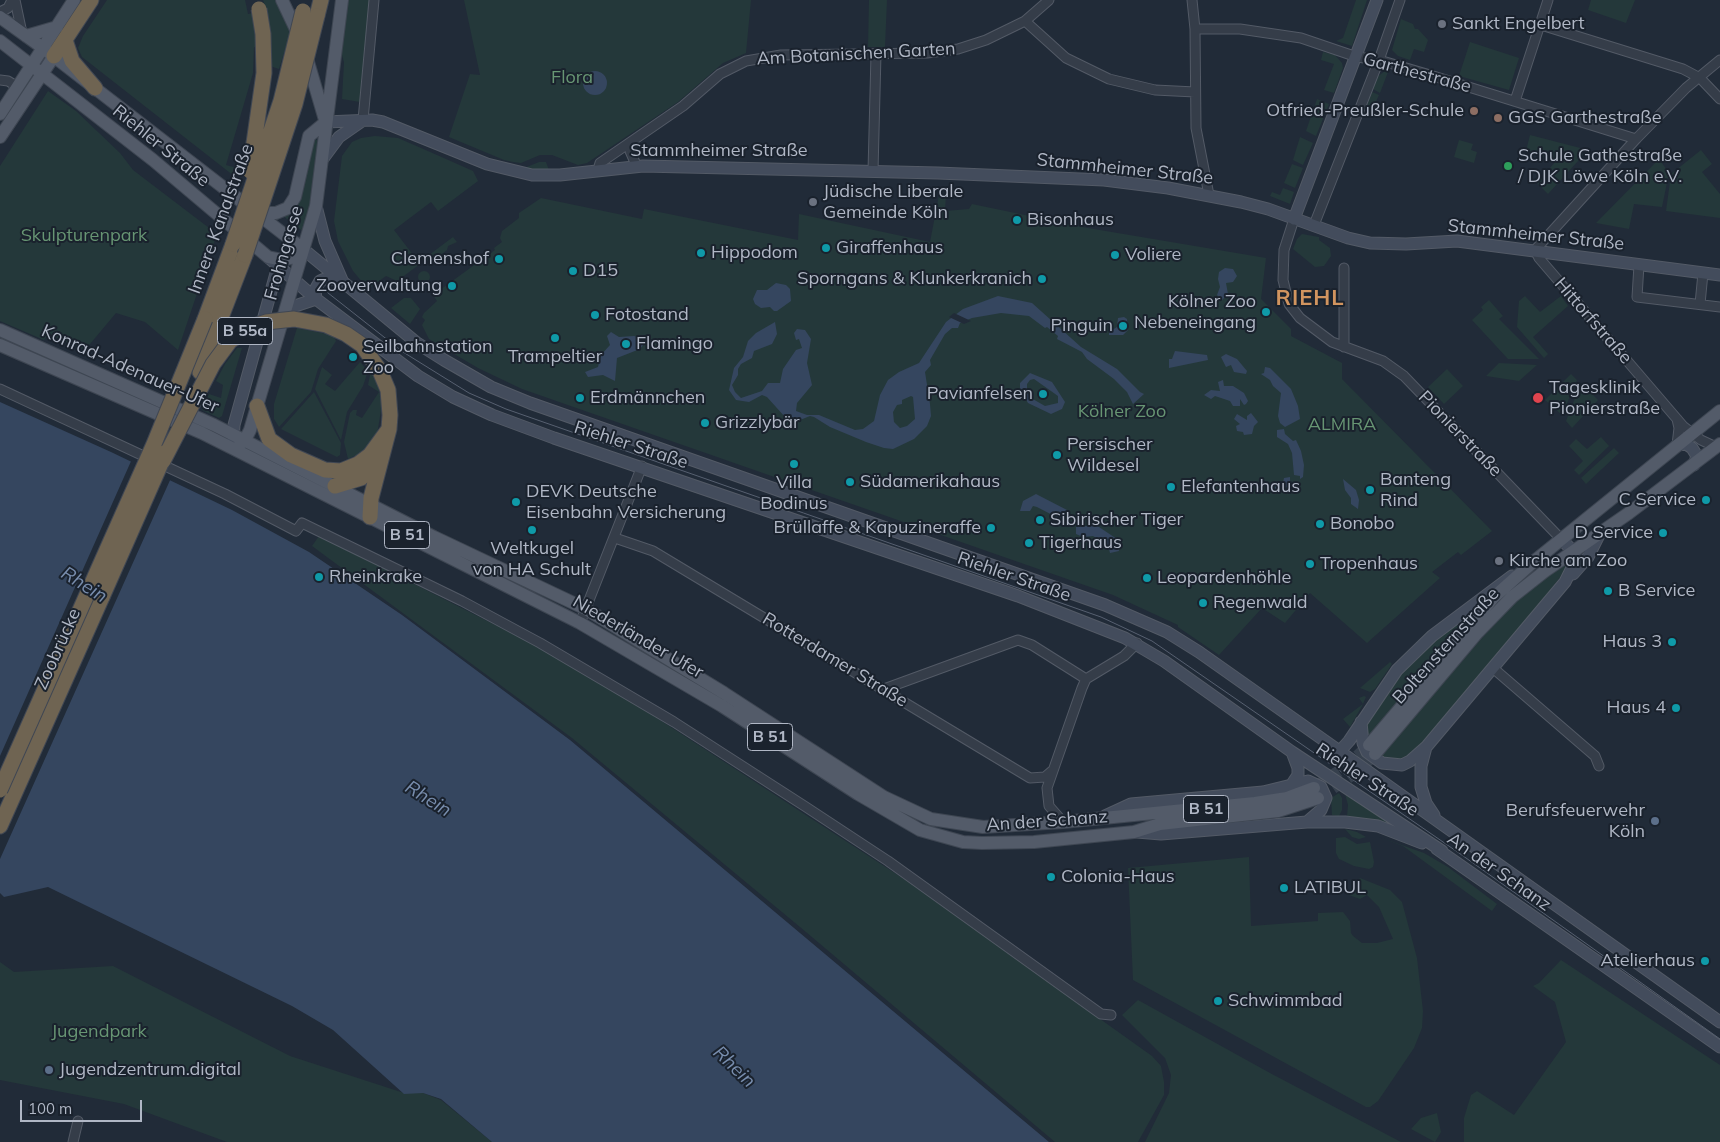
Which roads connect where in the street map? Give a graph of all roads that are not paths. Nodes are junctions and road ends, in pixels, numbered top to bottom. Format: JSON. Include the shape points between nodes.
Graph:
{"nodes":[{"id":1,"x":14,"y":0,"type":"edge"},
{"id":2,"x":74,"y":0,"type":"edge"},
{"id":3,"x":91,"y":0,"type":"edge"},
{"id":4,"x":282,"y":0,"type":"edge"},
{"id":5,"x":321,"y":0,"type":"edge"},
{"id":6,"x":342,"y":0,"type":"edge"},
{"id":7,"x":374,"y":0,"type":"edge"},
{"id":8,"x":1049,"y":0,"type":"edge"},
{"id":9,"x":1192,"y":0,"type":"edge"},
{"id":10,"x":1377,"y":0,"type":"edge"},
{"id":11,"x":1400,"y":0,"type":"edge"},
{"id":12,"x":1548,"y":0,"type":"edge"},
{"id":13,"x":258,"y":5,"type":"edge"},
{"id":14,"x":309,"y":9,"type":"edge"},
{"id":15,"x":0,"y":12,"type":"edge"},
{"id":16,"x":0,"y":18,"type":"edge"},
{"id":17,"x":1025,"y":21,"type":"junction"},
{"id":18,"x":1541,"y":25,"type":"junction"},
{"id":19,"x":57,"y":27,"type":"junction"},
{"id":20,"x":1195,"y":29,"type":"junction"},
{"id":21,"x":24,"y":34,"type":"junction"},
{"id":22,"x":65,"y":40,"type":"junction"},
{"id":23,"x":0,"y":41,"type":"edge"},
{"id":24,"x":48,"y":52,"type":"junction"},
{"id":25,"x":876,"y":54,"type":"junction"},
{"id":26,"x":1357,"y":57,"type":"junction"},
{"id":27,"x":1379,"y":60,"type":"junction"},
{"id":28,"x":1720,"y":60,"type":"edge"},
{"id":29,"x":37,"y":69,"type":"junction"},
{"id":30,"x":1700,"y":78,"type":"junction"},
{"id":31,"x":0,"y":80,"type":"edge"},
{"id":32,"x":18,"y":87,"type":"junction"},
{"id":33,"x":94,"y":88,"type":"junction"},
{"id":34,"x":1194,"y":92,"type":"junction"},
{"id":35,"x":1720,"y":98,"type":"edge"},
{"id":36,"x":1515,"y":101,"type":"junction"},
{"id":37,"x":0,"y":114,"type":"edge"},
{"id":38,"x":363,"y":120,"type":"junction"},
{"id":39,"x":326,"y":122,"type":"junction"},
{"id":40,"x":0,"y":137,"type":"edge"},
{"id":41,"x":1636,"y":139,"type":"junction"},
{"id":42,"x":630,"y":143,"type":"junction"},
{"id":43,"x":322,"y":160,"type":"junction"},
{"id":44,"x":637,"y":167,"type":"junction"},
{"id":45,"x":598,"y":170,"type":"junction"},
{"id":46,"x":873,"y":172,"type":"junction"},
{"id":47,"x":1209,"y":194,"type":"junction"},
{"id":48,"x":316,"y":206,"type":"junction"},
{"id":49,"x":258,"y":213,"type":"junction"},
{"id":50,"x":1294,"y":219,"type":"junction"},
{"id":51,"x":1314,"y":225,"type":"junction"},
{"id":52,"x":279,"y":230,"type":"junction"},
{"id":53,"x":233,"y":244,"type":"junction"},
{"id":54,"x":303,"y":249,"type":"junction"},
{"id":55,"x":1535,"y":250,"type":"junction"},
{"id":56,"x":1556,"y":254,"type":"junction"},
{"id":57,"x":268,"y":257,"type":"junction"},
{"id":58,"x":290,"y":258,"type":"junction"},
{"id":59,"x":1639,"y":265,"type":"junction"},
{"id":60,"x":278,"y":266,"type":"junction"},
{"id":61,"x":1549,"y":269,"type":"junction"},
{"id":62,"x":1344,"y":272,"type":"dead end"},
{"id":63,"x":1703,"y":273,"type":"junction"},
{"id":64,"x":1720,"y":275,"type":"edge"},
{"id":65,"x":294,"y":280,"type":"junction"},
{"id":66,"x":342,"y":281,"type":"junction"},
{"id":67,"x":316,"y":299,"type":"junction"},
{"id":68,"x":1700,"y":304,"type":"junction"},
{"id":69,"x":1720,"y":307,"type":"edge"},
{"id":70,"x":286,"y":309,"type":"junction"},
{"id":71,"x":0,"y":330,"type":"edge"},
{"id":72,"x":0,"y":345,"type":"edge"},
{"id":73,"x":1344,"y":347,"type":"junction"},
{"id":74,"x":0,"y":390,"type":"edge"},
{"id":75,"x":257,"y":406,"type":"junction"},
{"id":76,"x":1720,"y":411,"type":"edge"},
{"id":77,"x":1677,"y":418,"type":"junction"},
{"id":78,"x":389,"y":430,"type":"junction"},
{"id":79,"x":1693,"y":433,"type":"junction"},
{"id":80,"x":232,"y":434,"type":"junction"},
{"id":81,"x":245,"y":440,"type":"junction"},
{"id":82,"x":154,"y":444,"type":"joint"},
{"id":83,"x":1677,"y":445,"type":"junction"},
{"id":84,"x":1718,"y":445,"type":"edge"},
{"id":85,"x":234,"y":449,"type":"junction"},
{"id":86,"x":383,"y":455,"type":"junction"},
{"id":87,"x":163,"y":461,"type":"junction"},
{"id":88,"x":1694,"y":465,"type":"junction"},
{"id":89,"x":642,"y":466,"type":"junction"},
{"id":90,"x":335,"y":486,"type":"junction"},
{"id":91,"x":371,"y":510,"type":"junction"},
{"id":92,"x":1601,"y":532,"type":"junction"},
{"id":93,"x":615,"y":538,"type":"junction"},
{"id":94,"x":1562,"y":540,"type":"junction"},
{"id":95,"x":1573,"y":551,"type":"junction"},
{"id":96,"x":1532,"y":564,"type":"junction"},
{"id":97,"x":1565,"y":582,"type":"junction"},
{"id":98,"x":587,"y":609,"type":"junction"},
{"id":99,"x":580,"y":623,"type":"junction"},
{"id":100,"x":1137,"y":644,"type":"junction"},
{"id":101,"x":1493,"y":668,"type":"junction"},
{"id":102,"x":1086,"y":679,"type":"junction"},
{"id":103,"x":884,"y":689,"type":"junction"},
{"id":104,"x":1361,"y":722,"type":"junction"},
{"id":105,"x":1427,"y":746,"type":"junction"},
{"id":106,"x":1340,"y":751,"type":"junction"},
{"id":107,"x":1292,"y":752,"type":"junction"},
{"id":108,"x":1599,"y":766,"type":"dead end"},
{"id":109,"x":1052,"y":771,"type":"junction"},
{"id":110,"x":1292,"y":784,"type":"junction"},
{"id":111,"x":0,"y":790,"type":"edge"},
{"id":112,"x":1095,"y":820,"type":"junction"},
{"id":113,"x":1063,"y":822,"type":"junction"},
{"id":114,"x":1307,"y":822,"type":"junction"},
{"id":115,"x":951,"y":823,"type":"joint"},
{"id":116,"x":1040,"y":824,"type":"junction"},
{"id":117,"x":1442,"y":824,"type":"junction"},
{"id":118,"x":0,"y":826,"type":"edge"},
{"id":119,"x":1134,"y":832,"type":"junction"},
{"id":120,"x":963,"y":842,"type":"joint"},
{"id":121,"x":1034,"y":842,"type":"junction"},
{"id":122,"x":1442,"y":851,"type":"junction"},
{"id":123,"x":1111,"y":1015,"type":"dead end"},
{"id":124,"x":1720,"y":1022,"type":"edge"},
{"id":125,"x":1720,"y":1047,"type":"edge"},
{"id":126,"x":78,"y":1121,"type":"dead end"},
{"id":127,"x":73,"y":1142,"type":"edge"}],
"edges":[{"from":1,"to":15,"type":"street"},
{"from":1,"to":21,"type":"street"},
{"from":2,"to":19,"type":"main road"},
{"from":3,"to":22,"type":"highway"},
{"from":4,"to":39,"type":"main road","via":[[308,59]]},
{"from":5,"to":14,"type":"highway","name":"Innere Kanalstraße","number":"B 55a"},
{"from":6,"to":39,"type":"main road","name":"Frohngasse"},
{"from":7,"to":38,"type":"street"},
{"from":8,"to":17,"type":"street","name":"Am Botanischen Garten"},
{"from":9,"to":20,"type":"street"},
{"from":10,"to":26,"type":"main road"},
{"from":11,"to":27,"type":"street"},
{"from":12,"to":18,"type":"street"},
{"from":13,"to":53,"type":"highway","number":"B 55a","bridge":true,"via":[[264,51],[263,83],[252,164]]},
{"from":14,"to":53,"type":"highway","name":"Innere Kanalstraße","number":"B 55a","bridge":true},
{"from":14,"to":87,"type":"highway","name":"Innere Kanalstraße","number":"B 55a","bridge":true,"via":[[295,104],[245,255]]},
{"from":16,"to":21,"type":"main road","name":"Riehler Straße"},
{"from":17,"to":25,"type":"street","name":"Am Botanischen Garten","via":[[958,49]]},
{"from":17,"to":34,"type":"street","via":[[1066,58],[1109,79],[1155,90]]},
{"from":18,"to":30,"type":"street","via":[[1683,69]]},
{"from":18,"to":36,"type":"street"},
{"from":19,"to":21,"type":"main road"},
{"from":19,"to":24,"type":"main road"},
{"from":20,"to":26,"type":"street","name":"Garthestraße","via":[[1285,34]]},
{"from":20,"to":34,"type":"street"},
{"from":21,"to":24,"type":"main road","name":"Riehler Straße"},
{"from":22,"to":24,"type":"highway"},
{"from":22,"to":33,"type":"highway","via":[[72,61]]},
{"from":23,"to":29,"type":"main road","name":"Riehler Straße"},
{"from":24,"to":29,"type":"main road"},
{"from":24,"to":33,"type":"main road","name":"Riehler Straße"},
{"from":25,"to":42,"type":"street","name":"Am Botanischen Garten","via":[[781,55],[746,60],[720,74]]},
{"from":25,"to":46,"type":"street"},
{"from":26,"to":27,"type":"street","name":"Garthestraße"},
{"from":26,"to":50,"type":"main road"},
{"from":27,"to":36,"type":"street","name":"Garthestraße"},
{"from":27,"to":51,"type":"street"},
{"from":28,"to":30,"type":"street"},
{"from":29,"to":32,"type":"main road"},
{"from":29,"to":40,"type":"main road"},
{"from":29,"to":57,"type":"main road","name":"Riehler Straße","via":[[153,160]]},
{"from":30,"to":35,"type":"street"},
{"from":30,"to":41,"type":"street"},
{"from":31,"to":32,"type":"street"},
{"from":32,"to":37,"type":"main road"},
{"from":33,"to":49,"type":"main road","name":"Riehler Straße"},
{"from":34,"to":47,"type":"street","via":[[1196,128]]},
{"from":36,"to":41,"type":"street","name":"Garthestraße"},
{"from":38,"to":39,"type":"main road","name":"Stammheimer Straße"},
{"from":38,"to":43,"type":"main road","via":[[339,137]]},
{"from":38,"to":45,"type":"main road","name":"Stammheimer Straße","via":[[383,122],[487,164],[516,172],[552,175]]},
{"from":39,"to":43,"type":"main road","name":"Frohngasse"},
{"from":39,"to":49,"type":"main road","via":[[309,136],[295,198],[288,208],[276,213]]},
{"from":41,"to":55,"type":"street"},
{"from":42,"to":44,"type":"street"},
{"from":42,"to":45,"type":"street","name":"Am Botanischen Garten","via":[[600,162]]},
{"from":43,"to":48,"type":"main road","name":"Frohngasse"},
{"from":44,"to":45,"type":"main road","name":"Stammheimer Straße"},
{"from":44,"to":46,"type":"main road","name":"Stammheimer Straße"},
{"from":46,"to":47,"type":"main road","name":"Stammheimer Straße","via":[[1104,180]]},
{"from":47,"to":50,"type":"main road","name":"Stammheimer Straße"},
{"from":48,"to":54,"type":"main road","name":"Frohngasse"},
{"from":48,"to":66,"type":"main road","via":[[325,241]]},
{"from":49,"to":52,"type":"main road","name":"Riehler Straße"},
{"from":50,"to":51,"type":"main road","name":"Stammheimer Straße"},
{"from":50,"to":73,"type":"street","name":"Pionierstraße","via":[[1286,240],[1283,262],[1289,304],[1310,327]]},
{"from":51,"to":55,"type":"main road","name":"Stammheimer Straße","via":[[1370,243],[1457,241]]},
{"from":52,"to":54,"type":"main road","name":"Riehler Straße"},
{"from":52,"to":58,"type":"main road"},
{"from":53,"to":82,"type":"highway","name":"Innere Kanalstraße","number":"B 55a","bridge":true},
{"from":54,"to":58,"type":"main road"},
{"from":54,"to":65,"type":"main road","name":"Frohngasse"},
{"from":54,"to":66,"type":"main road","name":"Riehler Straße"},
{"from":55,"to":56,"type":"main road","name":"Stammheimer Straße"},
{"from":55,"to":61,"type":"street","name":"Hittorfstraße"},
{"from":56,"to":59,"type":"main road","name":"Stammheimer Straße"},
{"from":56,"to":61,"type":"street","name":"Hittorfstraße"},
{"from":57,"to":58,"type":"main road"},
{"from":57,"to":60,"type":"main road","name":"Riehler Straße"},
{"from":58,"to":65,"type":"main road"},
{"from":59,"to":63,"type":"main road","name":"Stammheimer Straße"},
{"from":59,"to":68,"type":"street","name":"Stammheimer Straße","via":[[1637,297]]},
{"from":60,"to":65,"type":"main road","name":"Riehler Straße"},
{"from":60,"to":80,"type":"main road","name":"Frohngasse"},
{"from":61,"to":77,"type":"street","name":"Hittorfstraße"},
{"from":62,"to":73,"type":"street"},
{"from":63,"to":64,"type":"main road","name":"Stammheimer Straße"},
{"from":63,"to":68,"type":"street"},
{"from":65,"to":67,"type":"main road","name":"Riehler Straße"},
{"from":65,"to":70,"type":"main road","name":"Frohngasse"},
{"from":66,"to":67,"type":"main road","via":[[327,278],[320,281],[315,290]]},
{"from":66,"to":106,"type":"main road","name":"Riehler Straße","via":[[439,357],[491,387],[1155,626],[1199,652]]},
{"from":67,"to":70,"type":"main road"},
{"from":67,"to":89,"type":"main road","name":"Riehler Straße","via":[[418,376],[460,400],[504,420]]},
{"from":68,"to":69,"type":"street","name":"Stammheimer Straße"},
{"from":70,"to":75,"type":"main road","name":"Frohngasse"},
{"from":71,"to":80,"type":"main road","name":"Konrad-Adenauer-Ufer","number":"B 51"},
{"from":72,"to":85,"type":"main road","name":"Konrad-Adenauer-Ufer","number":"B 51"},
{"from":73,"to":94,"type":"street","name":"Pionierstraße","via":[[1383,361],[1404,376]]},
{"from":74,"to":123,"type":"street","via":[[225,494],[296,531],[302,523],[540,643],[674,722],[806,807],[888,861],[1101,1014]]},
{"from":75,"to":78,"type":"highway","via":[[268,439],[291,455],[325,470],[349,469],[366,460]]},
{"from":75,"to":81,"type":"main road","name":"Frohngasse"},
{"from":76,"to":79,"type":"main road","name":"Boltensternstraße"},
{"from":77,"to":79,"type":"street","name":"Hittorfstraße"},
{"from":77,"to":83,"type":"street"},
{"from":78,"to":86,"type":"highway","number":"B 55a"},
{"from":78,"to":87,"type":"highway","number":"B 55a","bridge":true,"via":[[390,403],[380,371],[362,345],[326,325],[279,319],[251,327],[230,341],[212,364]]},
{"from":79,"to":83,"type":"main road","name":"Boltensternstraße"},
{"from":79,"to":84,"type":"street","name":"Hittorfstraße","via":[[1701,440]]},
{"from":80,"to":81,"type":"main road","name":"Konrad-Adenauer-Ufer","number":"B 51"},
{"from":80,"to":85,"type":"main road"},
{"from":81,"to":85,"type":"main road"},
{"from":81,"to":90,"type":"main road","name":"Niederländer Ufer","number":"B 51"},
{"from":82,"to":111,"type":"highway","name":"Zoobrücke","number":"B 55a","bridge":true},
{"from":83,"to":88,"type":"main road","via":[[1686,444],[1692,448],[1697,456]]},
{"from":83,"to":94,"type":"main road","name":"Boltensternstraße"},
{"from":84,"to":88,"type":"main road","name":"Boltensternstraße"},
{"from":85,"to":91,"type":"main road","name":"Niederländer Ufer","number":"B 51"},
{"from":86,"to":90,"type":"highway","via":[[361,478]]},
{"from":86,"to":91,"type":"highway"},
{"from":87,"to":118,"type":"highway","name":"Zoobrücke","bridge":true},
{"from":88,"to":92,"type":"main road","name":"Boltensternstraße"},
{"from":89,"to":93,"type":"street"},
{"from":89,"to":100,"type":"main road","name":"Riehler Straße","via":[[1018,596]]},
{"from":90,"to":91,"type":"main road","name":"Niederländer Ufer","number":"B 51"},
{"from":91,"to":98,"type":"main road","name":"Niederländer Ufer","number":"B 51"},
{"from":91,"to":99,"type":"main road","name":"Niederländer Ufer","number":"B 51"},
{"from":92,"to":95,"type":"main road","name":"Boltensternstraße"},
{"from":92,"to":97,"type":"main road","via":[[1588,557]]},
{"from":93,"to":98,"type":"street"},
{"from":93,"to":103,"type":"street","name":"Rotterdamer Straße","via":[[653,551]]},
{"from":94,"to":95,"type":"main road"},
{"from":94,"to":96,"type":"main road","name":"Boltensternstraße"},
{"from":95,"to":96,"type":"main road","name":"Boltensternstraße","via":[[1497,612],[1372,749],[1483,610]]},
{"from":95,"to":97,"type":"main road","via":[[1576,560]]},
{"from":96,"to":104,"type":"main road","name":"Boltensternstraße","via":[[1497,586],[1414,652],[1386,683]]},
{"from":97,"to":101,"type":"main road"},
{"from":98,"to":99,"type":"street"},
{"from":98,"to":115,"type":"main road","name":"Niederländer Ufer","number":"B 51","via":[[884,797],[931,819]]},
{"from":99,"to":120,"type":"main road","name":"Niederländer Ufer","number":"B 51","via":[[722,706],[908,826]]},
{"from":100,"to":102,"type":"street","via":[[1124,656]]},
{"from":100,"to":107,"type":"main road","name":"Riehler Straße"},
{"from":101,"to":105,"type":"main road"},
{"from":101,"to":108,"type":"street","via":[[1595,756]]},
{"from":102,"to":103,"type":"street","via":[[1032,645],[1018,640]]},
{"from":102,"to":109,"type":"street"},
{"from":103,"to":109,"type":"street","name":"Rotterdamer Straße","via":[[1030,778],[1045,778]]},
{"from":104,"to":105,"type":"main road","via":[[1367,752],[1382,764],[1402,765]]},
{"from":104,"to":106,"type":"main road","name":"Boltensternstraße"},
{"from":105,"to":117,"type":"main road","via":[[1421,766],[1423,795],[1433,815]]},
{"from":106,"to":117,"type":"main road","name":"Riehler Straße"},
{"from":107,"to":110,"type":"main road","via":[[1298,768]]},
{"from":107,"to":122,"type":"main road","name":"Riehler Straße"},
{"from":109,"to":113,"type":"street","via":[[1047,788],[1049,806]]},
{"from":110,"to":112,"type":"main road","name":"An der Schanz","via":[[1263,792],[1132,804]]},
{"from":110,"to":114,"type":"main road","name":"An der Schanz","via":[[1316,783],[1324,793],[1325,805]]},
{"from":112,"to":113,"type":"main road","name":"An der Schanz","number":"B 51"},
{"from":112,"to":119,"type":"main road","name":"An der Schanz","number":"B 51","via":[[1255,804],[1316,793],[1278,811],[1160,824]]},
{"from":113,"to":116,"type":"main road","name":"An der Schanz","number":"B 51"},
{"from":114,"to":119,"type":"main road","name":"An der Schanz","number":"B 51","via":[[1161,834]]},
{"from":114,"to":122,"type":"main road","name":"An der Schanz","number":"B 51","via":[[1378,826]]},
{"from":115,"to":116,"type":"main road","name":"An der Schanz","number":"B 51","via":[[983,827]]},
{"from":116,"to":121,"type":"main road","via":[[1024,834],[1027,840]]},
{"from":117,"to":124,"type":"main road","name":"An der Schanz"},
{"from":119,"to":121,"type":"main road","name":"An der Schanz","number":"B 51"},
{"from":120,"to":121,"type":"main road","name":"An der Schanz","number":"B 51"},
{"from":122,"to":125,"type":"main road","name":"An der Schanz","number":"B 51"},
{"from":126,"to":127,"type":"street"}]}
